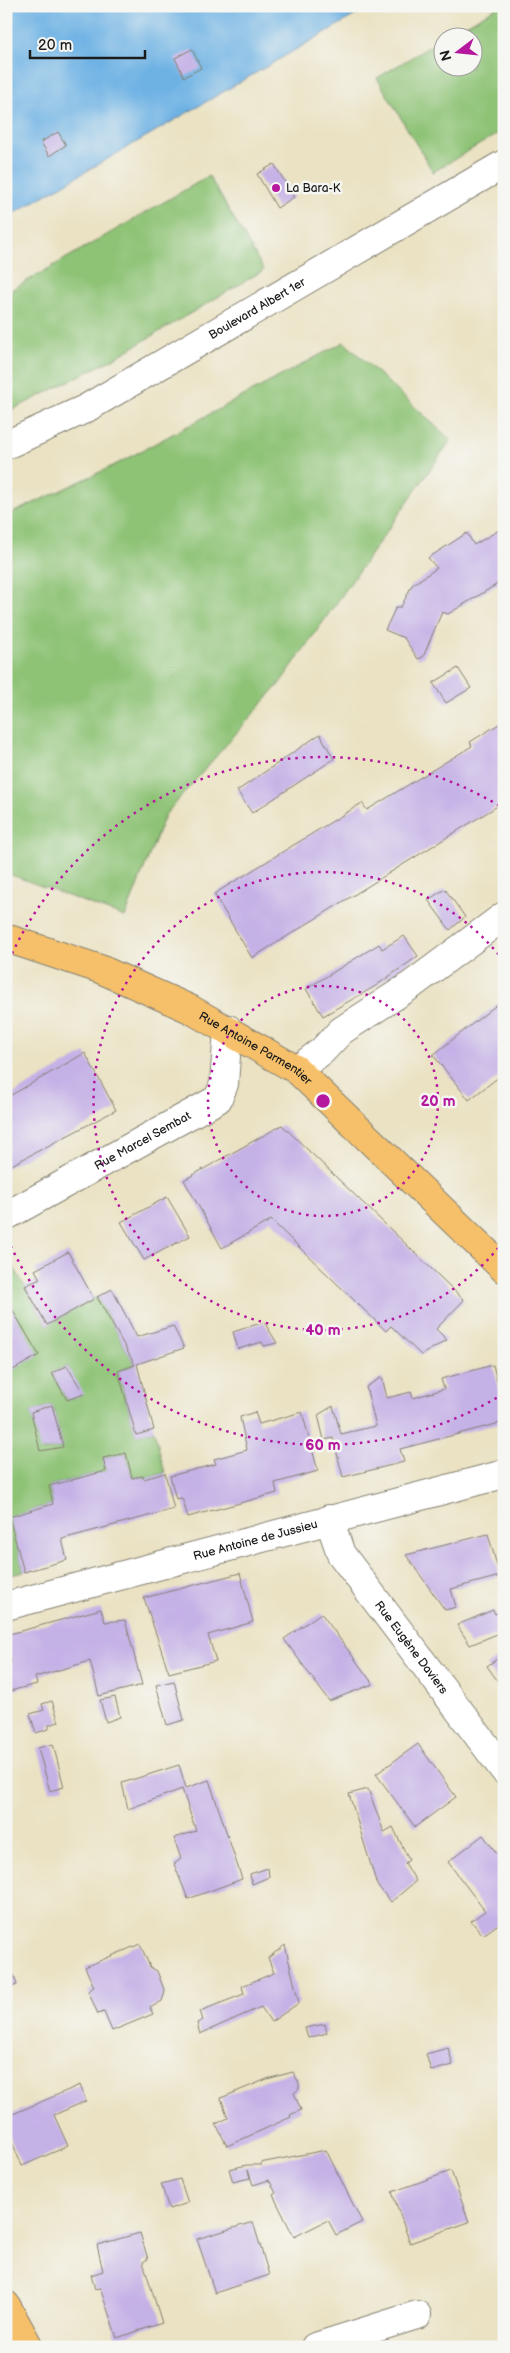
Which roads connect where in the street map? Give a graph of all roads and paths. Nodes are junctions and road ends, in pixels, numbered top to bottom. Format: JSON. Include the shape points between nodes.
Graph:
{"nodes":[{"id":1,"x":504,"y":164,"type":"edge"},
{"id":2,"x":6,"y":445,"type":"edge"},
{"id":3,"x":504,"y":916,"type":"edge"},
{"id":4,"x":6,"y":938,"type":"edge"},
{"id":5,"x":228,"y":1029,"type":"junction"},
{"id":6,"x":297,"y":1070,"type":"junction"},
{"id":7,"x":6,"y":1216,"type":"edge"},
{"id":8,"x":504,"y":1269,"type":"edge"},
{"id":9,"x":504,"y":1474,"type":"edge"},
{"id":10,"x":329,"y":1520,"type":"junction"},
{"id":11,"x":6,"y":1606,"type":"edge"},
{"id":12,"x":504,"y":1770,"type":"edge"},
{"id":13,"x":6,"y":2306,"type":"edge"},
{"id":14,"x":416,"y":2315,"type":"dead end"},
{"id":15,"x":29,"y":2347,"type":"edge"},
{"id":16,"x":315,"y":2347,"type":"edge"}],
"edges":[{"from":1,"to":2,"type":"street","name":"Boulevard Albert 1er","via":[[85,409]]},
{"from":3,"to":6,"type":"street","via":[[410,986],[341,1031]]},
{"from":4,"to":5,"type":"main road","name":"Rue Antoine Parmentier","via":[[100,970]]},
{"from":5,"to":6,"type":"main road","name":"Rue Antoine Parmentier"},
{"from":5,"to":7,"type":"street","name":"Rue Marcel Sembat","via":[[224,1084],[218,1099]]},
{"from":6,"to":8,"type":"main road","name":"Rue Antoine Parmentier"},
{"from":9,"to":10,"type":"street","name":"Rue Antoine de Jussieu"},
{"from":10,"to":11,"type":"street","name":"Rue Antoine de Jussieu"},
{"from":10,"to":12,"type":"street","name":"Rue Eugène Daviers","via":[[341,1554]]},
{"from":13,"to":15,"type":"main road"},
{"from":14,"to":16,"type":"street"}]}
